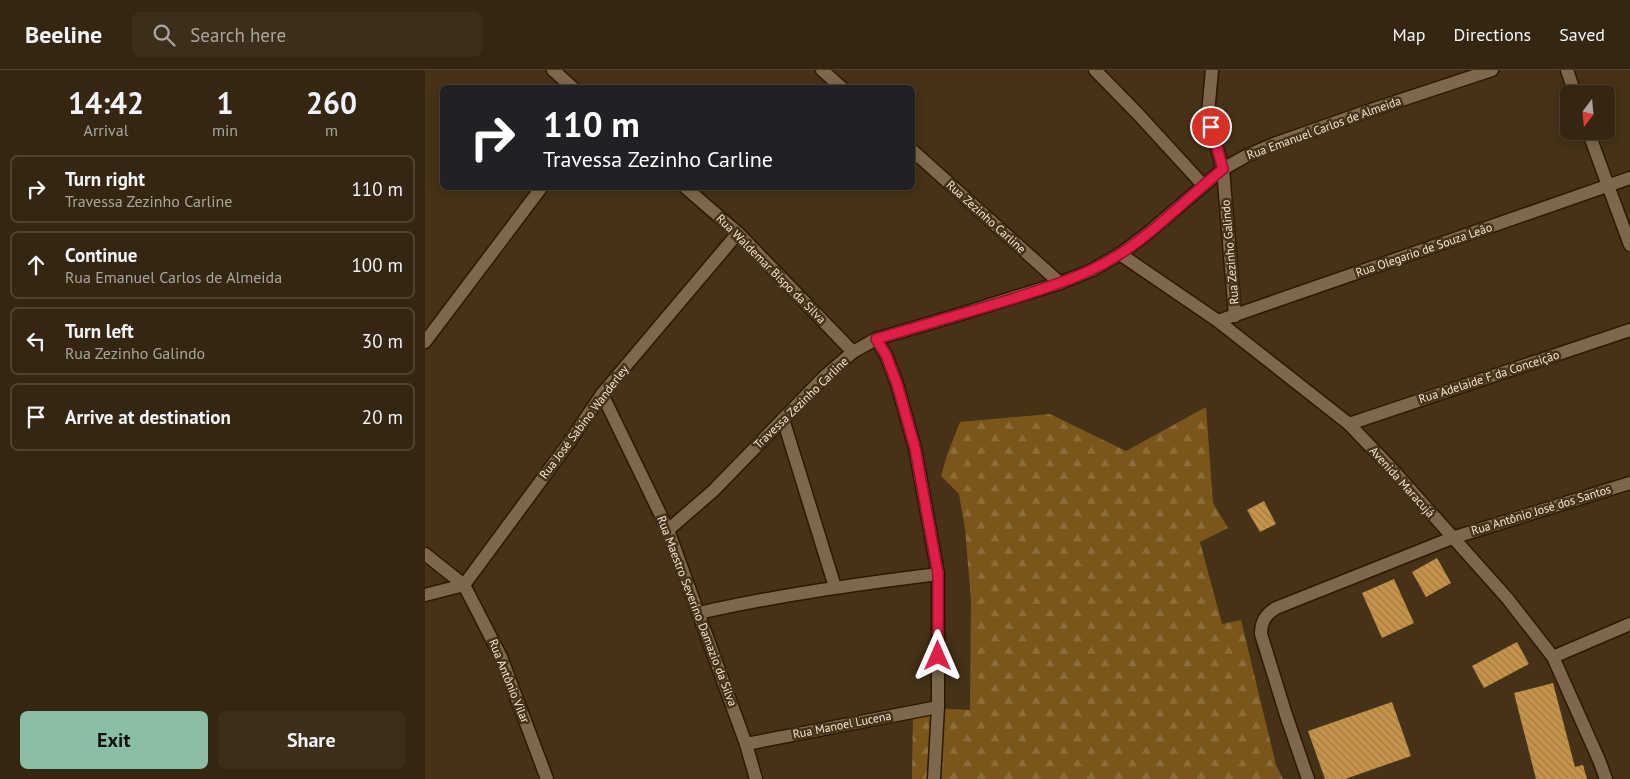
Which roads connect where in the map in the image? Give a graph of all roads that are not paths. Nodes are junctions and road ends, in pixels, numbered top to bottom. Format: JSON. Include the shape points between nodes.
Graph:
{"nodes":[{"id":1,"x":553,"y":70,"type":"edge"},
{"id":2,"x":823,"y":70,"type":"edge"},
{"id":3,"x":1095,"y":70,"type":"edge"},
{"id":4,"x":1212,"y":70,"type":"edge"},
{"id":5,"x":1493,"y":70,"type":"edge"},
{"id":6,"x":1567,"y":70,"type":"edge"},
{"id":7,"x":570,"y":85,"type":"edge"},
{"id":8,"x":839,"y":85,"type":"edge"},
{"id":9,"x":1572,"y":85,"type":"edge"},
{"id":10,"x":1591,"y":140,"type":"edge"},
{"id":11,"x":915,"y":153,"type":"edge"},
{"id":12,"x":1223,"y":169,"type":"junction"},
{"id":13,"x":1630,"y":178,"type":"edge"},
{"id":14,"x":1203,"y":185,"type":"junction"},
{"id":15,"x":1607,"y":186,"type":"junction"},
{"id":16,"x":539,"y":190,"type":"edge"},
{"id":17,"x":688,"y":190,"type":"edge"},
{"id":18,"x":738,"y":233,"type":"junction"},
{"id":19,"x":1148,"y":233,"type":"joint"},
{"id":20,"x":1630,"y":245,"type":"edge"},
{"id":21,"x":1120,"y":254,"type":"junction"},
{"id":22,"x":1060,"y":283,"type":"junction"},
{"id":23,"x":1235,"y":316,"type":"junction"},
{"id":24,"x":1218,"y":321,"type":"junction"},
{"id":25,"x":1630,"y":330,"type":"edge"},
{"id":26,"x":876,"y":339,"type":"junction"},
{"id":27,"x":425,"y":342,"type":"edge"},
{"id":28,"x":853,"y":352,"type":"junction"},
{"id":29,"x":602,"y":394,"type":"junction"},
{"id":30,"x":783,"y":419,"type":"junction"},
{"id":31,"x":1349,"y":424,"type":"junction"},
{"id":32,"x":1630,"y":483,"type":"edge"},
{"id":33,"x":668,"y":530,"type":"junction"},
{"id":34,"x":1453,"y":538,"type":"junction"},
{"id":35,"x":425,"y":554,"type":"edge"},
{"id":36,"x":938,"y":574,"type":"junction"},
{"id":37,"x":465,"y":585,"type":"junction"},
{"id":38,"x":835,"y":587,"type":"junction"},
{"id":39,"x":425,"y":595,"type":"edge"},
{"id":40,"x":699,"y":613,"type":"junction"},
{"id":41,"x":1630,"y":624,"type":"edge"},
{"id":42,"x":1553,"y":657,"type":"junction"},
{"id":43,"x":938,"y":707,"type":"junction"},
{"id":44,"x":746,"y":744,"type":"junction"},
{"id":45,"x":547,"y":779,"type":"edge"},
{"id":46,"x":756,"y":779,"type":"edge"},
{"id":47,"x":935,"y":779,"type":"edge"},
{"id":48,"x":1307,"y":779,"type":"edge"},
{"id":49,"x":1606,"y":779,"type":"edge"}],
"edges":[{"from":1,"to":7,"type":"street"},
{"from":2,"to":8,"type":"street"},
{"from":3,"to":14,"type":"street"},
{"from":4,"to":12,"type":"street","name":"Rua Zezinho Galindo","via":[[1208,113]]},
{"from":5,"to":12,"type":"street","name":"Rua Emanuel Carlos de Almeida","via":[[1274,144]]},
{"from":6,"to":9,"type":"street"},
{"from":10,"to":15,"type":"street"},
{"from":11,"to":22,"type":"street","name":"Rua Zezinho Carline"},
{"from":12,"to":14,"type":"street","name":"Rua Emanuel Carlos de Almeida"},
{"from":12,"to":23,"type":"street","name":"Rua Zezinho Galindo"},
{"from":13,"to":15,"type":"street","name":"Rua Olegario de Souza Leão"},
{"from":14,"to":19,"type":"street","name":"Rua Emanuel Carlos de Almeida"},
{"from":15,"to":20,"type":"street"},
{"from":15,"to":23,"type":"street","name":"Rua Olegario de Souza Leão"},
{"from":16,"to":27,"type":"street"},
{"from":17,"to":18,"type":"street","name":"Rua Waldemar Bispo da Silva"},
{"from":18,"to":28,"type":"street","name":"Rua Waldemar Bispo da Silva"},
{"from":18,"to":29,"type":"street","name":"Rua José Sabino Wanderley"},
{"from":19,"to":21,"type":"street","name":"Travessa Zezinho Carline"},
{"from":21,"to":22,"type":"street","name":"Travessa Zezinho Carline"},
{"from":21,"to":24,"type":"street","name":"Avenida Maracujá"},
{"from":22,"to":26,"type":"street","name":"Travessa Zezinho Carline"},
{"from":23,"to":24,"type":"street","name":"Rua Olegario de Souza Leão"},
{"from":24,"to":31,"type":"street","name":"Avenida Maracujá"},
{"from":25,"to":31,"type":"street","name":"Rua Adelaide F da Conceição"},
{"from":26,"to":28,"type":"street","name":"Travessa Zezinho Carline"},
{"from":26,"to":36,"type":"street","via":[[897,384],[915,448]]},
{"from":28,"to":30,"type":"street","name":"Travessa Zezinho Carline"},
{"from":29,"to":33,"type":"street","name":"Rua Maestro Severino Damazio da Silva"},
{"from":29,"to":37,"type":"street","name":"Rua José Sabino Wanderley"},
{"from":30,"to":33,"type":"street","name":"Travessa Zezinho Carline","via":[[713,491]]},
{"from":30,"to":38,"type":"street"},
{"from":31,"to":34,"type":"street","name":"Avenida Maracujá"},
{"from":32,"to":34,"type":"street","name":"Rua Antônio José dos Santos"},
{"from":33,"to":40,"type":"street","name":"Rua Maestro Severino Damazio da Silva"},
{"from":34,"to":42,"type":"street","name":"Avenida Maracujá","via":[[1507,598]]},
{"from":34,"to":48,"type":"street","name":"Rua Antônio José dos Santos","via":[[1276,608],[1264,619],[1261,634]]},
{"from":35,"to":37,"type":"street"},
{"from":36,"to":38,"type":"street"},
{"from":36,"to":43,"type":"street"},
{"from":37,"to":39,"type":"street"},
{"from":37,"to":45,"type":"street","name":"Rua Antônio Vilar","via":[[501,657]]},
{"from":38,"to":40,"type":"street"},
{"from":40,"to":44,"type":"street","name":"Rua Maestro Severino Damazio da Silva"},
{"from":41,"to":42,"type":"street"},
{"from":42,"to":49,"type":"street","name":"Avenida Maracujá"},
{"from":43,"to":44,"type":"street","name":"Rua Manoel Lucena"},
{"from":43,"to":47,"type":"street"},
{"from":44,"to":46,"type":"street","name":"Rua Maestro Severino Damazio da Silva"}]}
